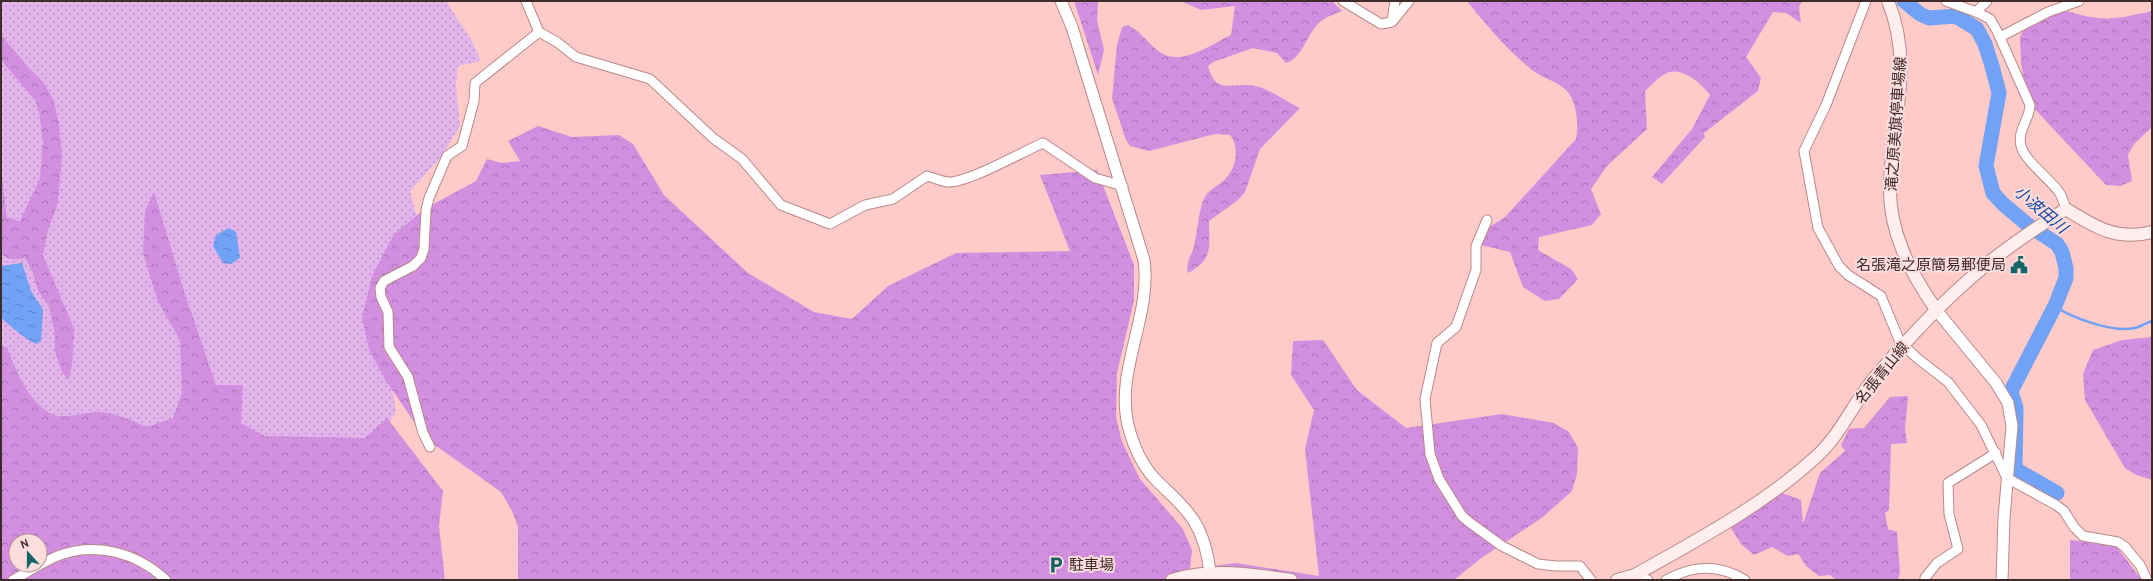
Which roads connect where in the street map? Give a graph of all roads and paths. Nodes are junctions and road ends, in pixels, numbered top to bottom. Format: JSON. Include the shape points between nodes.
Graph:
{"nodes":[{"id":1,"x":526,"y":1,"type":"edge"},
{"id":2,"x":1062,"y":1,"type":"edge"},
{"id":3,"x":1342,"y":1,"type":"edge"},
{"id":4,"x":1395,"y":1,"type":"edge"},
{"id":5,"x":1409,"y":1,"type":"edge"},
{"id":6,"x":1866,"y":1,"type":"edge"},
{"id":7,"x":1888,"y":1,"type":"edge"},
{"id":8,"x":1946,"y":1,"type":"edge"},
{"id":9,"x":1987,"y":1,"type":"edge"},
{"id":10,"x":2079,"y":1,"type":"edge"},
{"id":11,"x":1976,"y":12,"type":"junction"},
{"id":12,"x":1392,"y":22,"type":"junction"},
{"id":13,"x":539,"y":32,"type":"junction"},
{"id":14,"x":2000,"y":37,"type":"junction"},
{"id":15,"x":1123,"y":186,"type":"junction"},
{"id":16,"x":2066,"y":209,"type":"junction"},
{"id":17,"x":1487,"y":220,"type":"dead end"},
{"id":18,"x":2152,"y":232,"type":"edge"},
{"id":19,"x":1937,"y":311,"type":"junction"},
{"id":20,"x":1904,"y":344,"type":"junction"},
{"id":21,"x":430,"y":447,"type":"dead end"},
{"id":22,"x":1996,"y":453,"type":"junction"},
{"id":23,"x":2008,"y":478,"type":"junction"},
{"id":24,"x":1210,"y":573,"type":"junction"},
{"id":25,"x":1634,"y":574,"type":"junction"},
{"id":26,"x":13,"y":580,"type":"edge"},
{"id":27,"x":166,"y":580,"type":"edge"},
{"id":28,"x":1172,"y":580,"type":"edge"},
{"id":29,"x":1291,"y":580,"type":"edge"},
{"id":30,"x":1591,"y":580,"type":"edge"},
{"id":31,"x":1618,"y":580,"type":"edge"},
{"id":32,"x":1648,"y":580,"type":"edge"},
{"id":33,"x":1666,"y":580,"type":"edge"},
{"id":34,"x":1745,"y":580,"type":"edge"},
{"id":35,"x":1925,"y":580,"type":"edge"},
{"id":36,"x":2002,"y":580,"type":"edge"},
{"id":37,"x":2147,"y":580,"type":"edge"}],
"edges":[{"from":1,"to":13,"type":"street"},
{"from":2,"to":15,"type":"street"},
{"from":3,"to":12,"type":"street","via":[[1381,24]]},
{"from":4,"to":12,"type":"street"},
{"from":5,"to":12,"type":"street"},
{"from":6,"to":20,"type":"street","via":[[1846,49],[1837,80],[1804,155],[1818,228],[1825,243],[1839,266],[1848,275],[1881,296],[1900,342]]},
{"from":7,"to":19,"type":"main road","name":"滝之原美旗停車場線","via":[[1898,32],[1902,58],[1890,186],[1892,213],[1901,247],[1924,292]]},
{"from":8,"to":11,"type":"street"},
{"from":9,"to":11,"type":"street"},
{"from":10,"to":14,"type":"street","via":[[2048,12]]},
{"from":11,"to":14,"type":"street","via":[[1990,19]]},
{"from":13,"to":15,"type":"street","via":[[576,57],[650,79],[713,138],[742,159],[781,205],[830,224],[865,205],[893,199],[927,176],[950,182],[982,173],[1043,143],[1095,178]]},
{"from":13,"to":21,"type":"street","via":[[475,83],[474,100],[462,146],[447,156],[429,198],[423,254],[419,262],[384,281],[380,288],[388,312],[389,347],[408,377],[423,433]]},
{"from":14,"to":16,"type":"street","via":[[2030,105],[2030,114],[2024,121],[2020,134],[2021,147],[2059,192]]},
{"from":15,"to":24,"type":"street","via":[[1143,254],[1146,281],[1143,307],[1126,382],[1125,404],[1128,422],[1138,453],[1151,474],[1195,522],[1208,553]]},
{"from":16,"to":18,"type":"main road","via":[[2098,229],[2138,236]]},
{"from":16,"to":19,"type":"main road","name":"名張青山線","via":[[1973,275]]},
{"from":17,"to":30,"type":"street","via":[[1476,246],[1476,270],[1456,327],[1437,343],[1425,399],[1430,454],[1439,479],[1462,516],[1469,522],[1502,546],[1527,559],[1548,566],[1580,566]]},
{"from":19,"to":20,"type":"main road","name":"名張青山線"},
{"from":19,"to":23,"type":"street","via":[[1996,383],[2008,403],[2012,426]]},
{"from":20,"to":22,"type":"street","via":[[1917,358],[1948,382],[1981,425]]},
{"from":20,"to":25,"type":"main road","name":"名張青山線","via":[[1874,378],[1837,433],[1818,456],[1751,506]]},
{"from":22,"to":23,"type":"street"},
{"from":22,"to":35,"type":"street","via":[[1948,483],[1949,514],[1958,549],[1937,563]]},
{"from":23,"to":36,"type":"street"},
{"from":23,"to":37,"type":"street","via":[[2064,511],[2083,536],[2118,542],[2140,566]]},
{"from":24,"to":28,"type":"main road"},
{"from":24,"to":29,"type":"main road","via":[[1257,574]]},
{"from":25,"to":31,"type":"main road","name":"名張青山線"},
{"from":25,"to":32,"type":"street"},
{"from":26,"to":27,"type":"street","via":[[60,555],[92,550],[111,551],[129,556],[148,564]]},
{"from":33,"to":34,"type":"street","via":[[1682,571],[1706,568],[1733,573]]}]}
